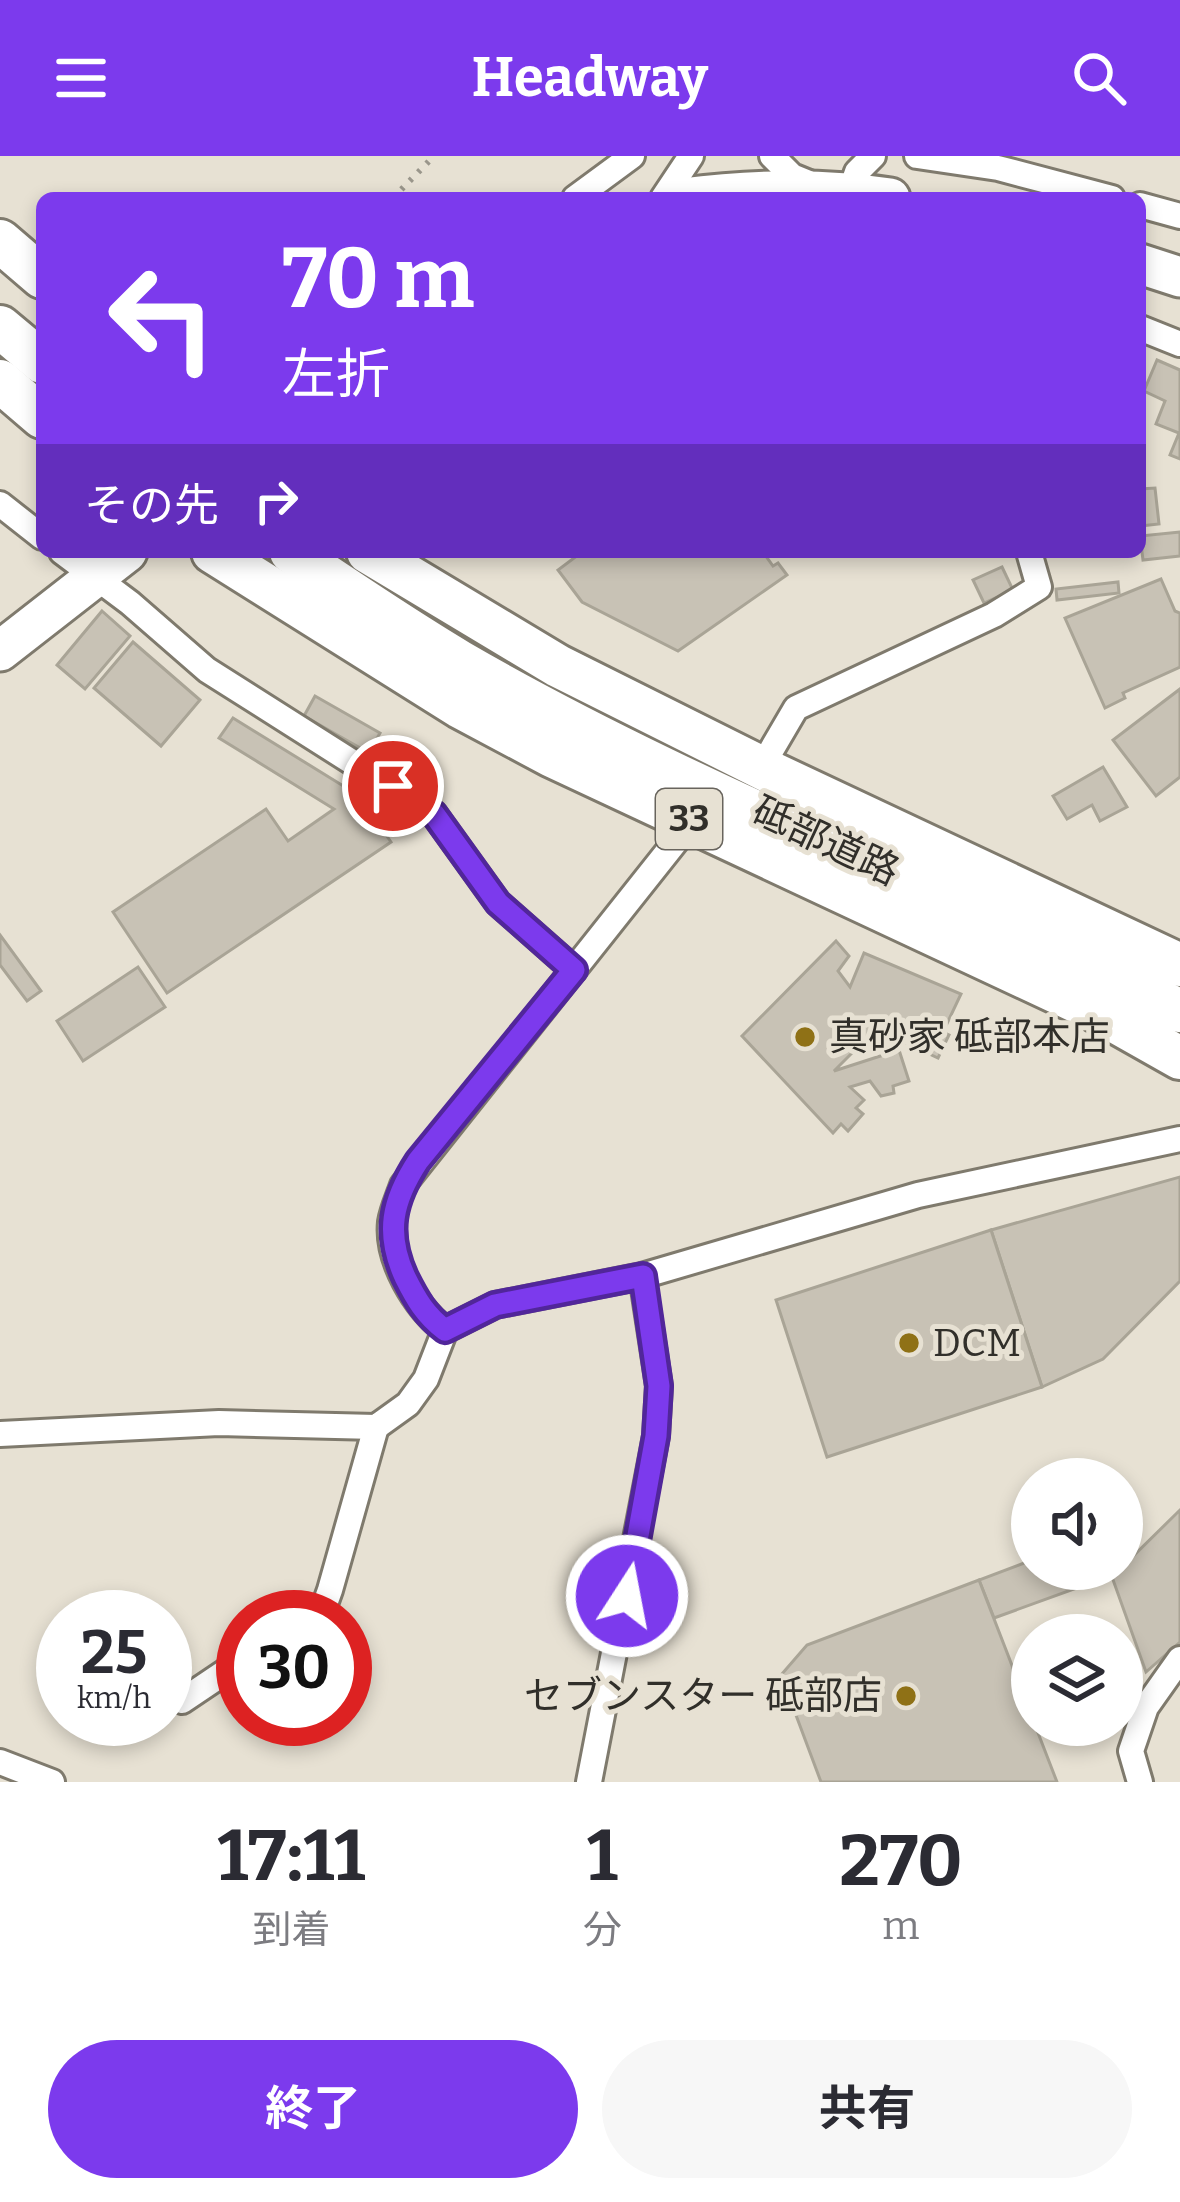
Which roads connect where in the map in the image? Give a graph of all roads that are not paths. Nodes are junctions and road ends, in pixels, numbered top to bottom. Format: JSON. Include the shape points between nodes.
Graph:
{"nodes":[{"id":1,"x":632,"y":156,"type":"edge"},
{"id":2,"x":691,"y":156,"type":"edge"},
{"id":3,"x":772,"y":156,"type":"edge"},
{"id":4,"x":873,"y":156,"type":"edge"},
{"id":5,"x":917,"y":156,"type":"edge"},
{"id":6,"x":583,"y":192,"type":"edge"},
{"id":7,"x":667,"y":192,"type":"edge"},
{"id":8,"x":740,"y":192,"type":"edge"},
{"id":9,"x":825,"y":192,"type":"edge"},
{"id":10,"x":841,"y":192,"type":"edge"},
{"id":11,"x":845,"y":192,"type":"edge"},
{"id":12,"x":1089,"y":192,"type":"edge"},
{"id":13,"x":1146,"y":207,"type":"edge"},
{"id":14,"x":1180,"y":216,"type":"edge"},
{"id":15,"x":0,"y":241,"type":"edge"},
{"id":16,"x":1146,"y":266,"type":"edge"},
{"id":17,"x":36,"y":273,"type":"edge"},
{"id":18,"x":0,"y":274,"type":"edge"},
{"id":19,"x":1180,"y":277,"type":"edge"},
{"id":20,"x":36,"y":303,"type":"edge"},
{"id":21,"x":0,"y":327,"type":"edge"},
{"id":22,"x":1146,"y":330,"type":"edge"},
{"id":23,"x":1180,"y":344,"type":"edge"},
{"id":24,"x":36,"y":357,"type":"edge"},
{"id":25,"x":0,"y":381,"type":"edge"},
{"id":26,"x":36,"y":412,"type":"edge"},
{"id":27,"x":0,"y":504,"type":"edge"},
{"id":28,"x":36,"y":531,"type":"edge"},
{"id":29,"x":70,"y":558,"type":"edge"},
{"id":30,"x":120,"y":558,"type":"edge"},
{"id":31,"x":223,"y":558,"type":"edge"},
{"id":32,"x":300,"y":558,"type":"edge"},
{"id":33,"x":378,"y":558,"type":"edge"},
{"id":34,"x":416,"y":558,"type":"edge"},
{"id":35,"x":1031,"y":558,"type":"edge"},
{"id":36,"x":95,"y":578,"type":"junction"},
{"id":37,"x":0,"y":651,"type":"edge"},
{"id":38,"x":772,"y":748,"type":"junction"},
{"id":39,"x":692,"y":821,"type":"junction"},
{"id":40,"x":1180,"y":933,"type":"edge"},
{"id":41,"x":1180,"y":965,"type":"edge"},
{"id":42,"x":574,"y":970,"type":"junction"},
{"id":43,"x":1180,"y":1011,"type":"edge"},
{"id":44,"x":1180,"y":1058,"type":"edge"},
{"id":45,"x":1180,"y":1139,"type":"edge"},
{"id":46,"x":643,"y":1276,"type":"junction"},
{"id":47,"x":445,"y":1330,"type":"junction"},
{"id":48,"x":376,"y":1427,"type":"junction"},
{"id":49,"x":0,"y":1434,"type":"edge"},
{"id":50,"x":330,"y":1590,"type":"edge"},
{"id":51,"x":1180,"y":1659,"type":"edge"},
{"id":52,"x":0,"y":1762,"type":"edge"},
{"id":53,"x":52,"y":1782,"type":"edge"},
{"id":54,"x":589,"y":1782,"type":"edge"},
{"id":55,"x":1140,"y":1782,"type":"edge"}],
"edges":[{"from":1,"to":6,"type":"street"},
{"from":2,"to":7,"type":"street"},
{"from":3,"to":10,"type":"street","via":[[792,176]]},
{"from":4,"to":11,"type":"street"},
{"from":5,"to":12,"type":"street"},
{"from":8,"to":9,"type":"main road"},
{"from":13,"to":14,"type":"street"},
{"from":15,"to":17,"type":"highway"},
{"from":16,"to":19,"type":"main road"},
{"from":18,"to":20,"type":"highway"},
{"from":21,"to":24,"type":"highway"},
{"from":22,"to":23,"type":"street"},
{"from":25,"to":26,"type":"highway"},
{"from":27,"to":28,"type":"street"},
{"from":29,"to":36,"type":"street"},
{"from":30,"to":36,"type":"main road"},
{"from":31,"to":39,"type":"highway","number":"33","via":[[460,707]]},
{"from":32,"to":43,"type":"highway","name":"砥部道路","number":"33","via":[[459,661],[626,749]]},
{"from":33,"to":41,"type":"highway","name":"砥部道路","number":"33","via":[[558,666]]},
{"from":34,"to":38,"type":"highway","number":"33","via":[[568,649]]},
{"from":35,"to":38,"type":"street","via":[[1039,586],[796,708]]},
{"from":36,"to":37,"type":"main road"},
{"from":36,"to":42,"type":"street","via":[[247,699],[434,814],[498,903]]},
{"from":38,"to":40,"type":"highway","number":"33"},
{"from":39,"to":42,"type":"street"},
{"from":39,"to":44,"type":"highway","number":"33","via":[[1095,1010]]},
{"from":42,"to":47,"type":"street","via":[[418,1161],[391,1218],[416,1300]]},
{"from":45,"to":46,"type":"street","via":[[918,1195]]},
{"from":46,"to":47,"type":"street","via":[[495,1305]]},
{"from":46,"to":54,"type":"street","via":[[659,1386],[656,1436]]},
{"from":47,"to":48,"type":"street","via":[[426,1379]]},
{"from":48,"to":49,"type":"street","via":[[220,1423]]},
{"from":48,"to":50,"type":"street"},
{"from":51,"to":55,"type":"street","via":[[1146,1707],[1131,1751]]},
{"from":52,"to":53,"type":"street"}]}
